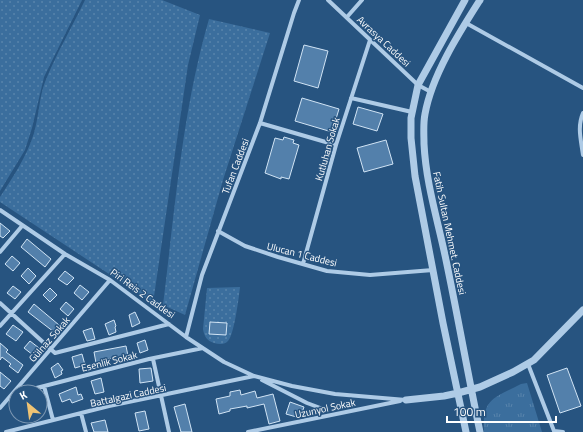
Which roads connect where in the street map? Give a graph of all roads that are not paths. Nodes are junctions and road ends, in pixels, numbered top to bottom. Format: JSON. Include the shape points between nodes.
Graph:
{"nodes":[{"id":1,"x":299,"y":0,"type":"edge"},
{"id":2,"x":328,"y":0,"type":"edge"},
{"id":3,"x":362,"y":0,"type":"edge"},
{"id":4,"x":465,"y":0,"type":"edge"},
{"id":5,"x":480,"y":0,"type":"edge"},
{"id":6,"x":347,"y":17,"type":"junction"},
{"id":7,"x":466,"y":23,"type":"junction"},
{"id":8,"x":370,"y":40,"type":"junction"},
{"id":9,"x":418,"y":85,"type":"junction"},
{"id":10,"x":583,"y":88,"type":"edge"},
{"id":11,"x":432,"y":92,"type":"junction"},
{"id":12,"x":351,"y":98,"type":"junction"},
{"id":13,"x":412,"y":112,"type":"junction"},
{"id":14,"x":583,"y":113,"type":"edge"},
{"id":15,"x":260,"y":123,"type":"junction"},
{"id":16,"x":336,"y":145,"type":"junction"},
{"id":17,"x":583,"y":155,"type":"edge"},
{"id":18,"x":0,"y":210,"type":"edge"},
{"id":19,"x":22,"y":226,"type":"junction"},
{"id":20,"x":218,"y":231,"type":"junction"},
{"id":21,"x":0,"y":252,"type":"edge"},
{"id":22,"x":65,"y":254,"type":"junction"},
{"id":23,"x":303,"y":264,"type":"junction"},
{"id":24,"x":434,"y":270,"type":"junction"},
{"id":25,"x":110,"y":280,"type":"junction"},
{"id":26,"x":0,"y":304,"type":"edge"},
{"id":27,"x":583,"y":310,"type":"edge"},
{"id":28,"x":11,"y":314,"type":"junction"},
{"id":29,"x":169,"y":324,"type":"junction"},
{"id":30,"x":0,"y":326,"type":"edge"},
{"id":31,"x":186,"y":337,"type":"junction"},
{"id":32,"x":203,"y":348,"type":"junction"},
{"id":33,"x":50,"y":350,"type":"junction"},
{"id":34,"x":153,"y":359,"type":"junction"},
{"id":35,"x":528,"y":364,"type":"junction"},
{"id":36,"x":254,"y":376,"type":"junction"},
{"id":37,"x":22,"y":384,"type":"edge"},
{"id":38,"x":48,"y":385,"type":"edge"},
{"id":39,"x":464,"y":391,"type":"junction"},
{"id":40,"x":160,"y":396,"type":"junction"},
{"id":41,"x":8,"y":400,"type":"edge"},
{"id":42,"x":406,"y":400,"type":"junction"},
{"id":43,"x":48,"y":401,"type":"edge"},
{"id":44,"x":0,"y":408,"type":"edge"},
{"id":45,"x":323,"y":409,"type":"dead end"},
{"id":46,"x":82,"y":413,"type":"junction"},
{"id":47,"x":53,"y":420,"type":"junction"},
{"id":48,"x":268,"y":430,"type":"edge"},
{"id":49,"x":6,"y":432,"type":"edge"},
{"id":50,"x":86,"y":432,"type":"edge"},
{"id":51,"x":169,"y":432,"type":"edge"},
{"id":52,"x":248,"y":432,"type":"edge"},
{"id":53,"x":466,"y":432,"type":"edge"},
{"id":54,"x":480,"y":432,"type":"edge"},
{"id":55,"x":563,"y":432,"type":"edge"}],
"edges":[{"from":1,"to":15,"type":"street","name":"Tufan Caddesi"},
{"from":2,"to":6,"type":"street","name":"Avrasya Caddesi"},
{"from":3,"to":6,"type":"street"},
{"from":4,"to":9,"type":"street","name":"Fatih Sultan Mehmet. Caddesi"},
{"from":5,"to":7,"type":"street","name":"Fatih Sultan Mehmet. Caddesi"},
{"from":6,"to":8,"type":"street","name":"Avrasya Caddesi"},
{"from":7,"to":10,"type":"street"},
{"from":7,"to":11,"type":"street","name":"Fatih Sultan Mehmet. Caddesi"},
{"from":8,"to":9,"type":"street","name":"Avrasya Caddesi"},
{"from":8,"to":12,"type":"street","name":"Kutluhan Sokak"},
{"from":9,"to":11,"type":"street","name":"Avrasya Caddesi"},
{"from":9,"to":13,"type":"street","name":"Fatih Sultan Mehmet. Caddesi"},
{"from":11,"to":39,"type":"street","name":"Fatih Sultan Mehmet. Caddesi","via":[[424,121],[425,163],[446,259]]},
{"from":12,"to":13,"type":"street"},
{"from":12,"to":16,"type":"street","name":"Kutluhan Sokak"},
{"from":13,"to":24,"type":"street","name":"Fatih Sultan Mehmet. Caddesi","via":[[411,138],[415,176]]},
{"from":14,"to":17,"type":"street","via":[[579,132]]},
{"from":15,"to":16,"type":"street"},
{"from":15,"to":20,"type":"street","name":"Tufan Caddesi"},
{"from":16,"to":23,"type":"street","name":"Kutluhan Sokak"},
{"from":18,"to":19,"type":"street","name":"Piri Reis 2 Caddesi"},
{"from":19,"to":21,"type":"street"},
{"from":19,"to":22,"type":"street","name":"Piri Reis 2 Caddesi"},
{"from":20,"to":23,"type":"street","name":"Ulucan 1 Caddesi","via":[[245,246]]},
{"from":20,"to":31,"type":"street","name":"Tufan Caddesi","via":[[202,275]]},
{"from":22,"to":25,"type":"street","name":"Piri Reis 2 Caddesi"},
{"from":22,"to":28,"type":"street"},
{"from":23,"to":24,"type":"street","name":"Ulucan 1 Caddesi","via":[[328,271],[370,275]]},
{"from":24,"to":39,"type":"street","name":"Fatih Sultan Mehmet. Caddesi"},
{"from":25,"to":29,"type":"street","name":"Piri Reis 2 Caddesi"},
{"from":25,"to":33,"type":"street","name":"Gülnaz Sokak"},
{"from":26,"to":28,"type":"street"},
{"from":27,"to":35,"type":"street","name":"Piri Reis 2 Caddesi"},
{"from":28,"to":30,"type":"street"},
{"from":28,"to":33,"type":"street"},
{"from":29,"to":31,"type":"street","name":"Piri Reis 2 Caddesi"},
{"from":29,"to":33,"type":"street","via":[[54,353]]},
{"from":31,"to":32,"type":"street","name":"Piri Reis 2 Caddesi"},
{"from":32,"to":34,"type":"street","name":"Esenlik Sokak"},
{"from":32,"to":36,"type":"street","name":"Piri Reis 2 Caddesi","via":[[224,362]]},
{"from":33,"to":37,"type":"street","name":"Gülnaz Sokak"},
{"from":34,"to":38,"type":"street","name":"Esenlik Sokak"},
{"from":34,"to":40,"type":"street"},
{"from":35,"to":39,"type":"street","name":"Piri Reis 2 Caddesi","via":[[496,381]]},
{"from":35,"to":55,"type":"street","via":[[554,431]]},
{"from":36,"to":40,"type":"street","name":"Battalgazi Caddesi"},
{"from":36,"to":42,"type":"street","name":"Piri Reis 2 Caddesi","via":[[334,394]]},
{"from":36,"to":45,"type":"street","name":"Piri Reis 2 Caddesi"},
{"from":39,"to":42,"type":"street","name":"Piri Reis 2 Caddesi"},
{"from":39,"to":53,"type":"street","name":"Fatih Sultan Mehmet. Caddesi"},
{"from":39,"to":54,"type":"street","name":"Fatih Sultan Mehmet. Caddesi"},
{"from":40,"to":46,"type":"street","name":"Battalgazi Caddesi"},
{"from":40,"to":51,"type":"street"},
{"from":41,"to":44,"type":"street","name":"Gülnaz Sokak"},
{"from":42,"to":48,"type":"street","name":"Uzunyol Sokak"},
{"from":43,"to":47,"type":"street"},
{"from":46,"to":47,"type":"street","name":"Battalgazi Caddesi"},
{"from":46,"to":50,"type":"street"},
{"from":47,"to":49,"type":"street","name":"Battalgazi Caddesi"},
{"from":48,"to":52,"type":"street","name":"Uzunyol Sokak"}]}
